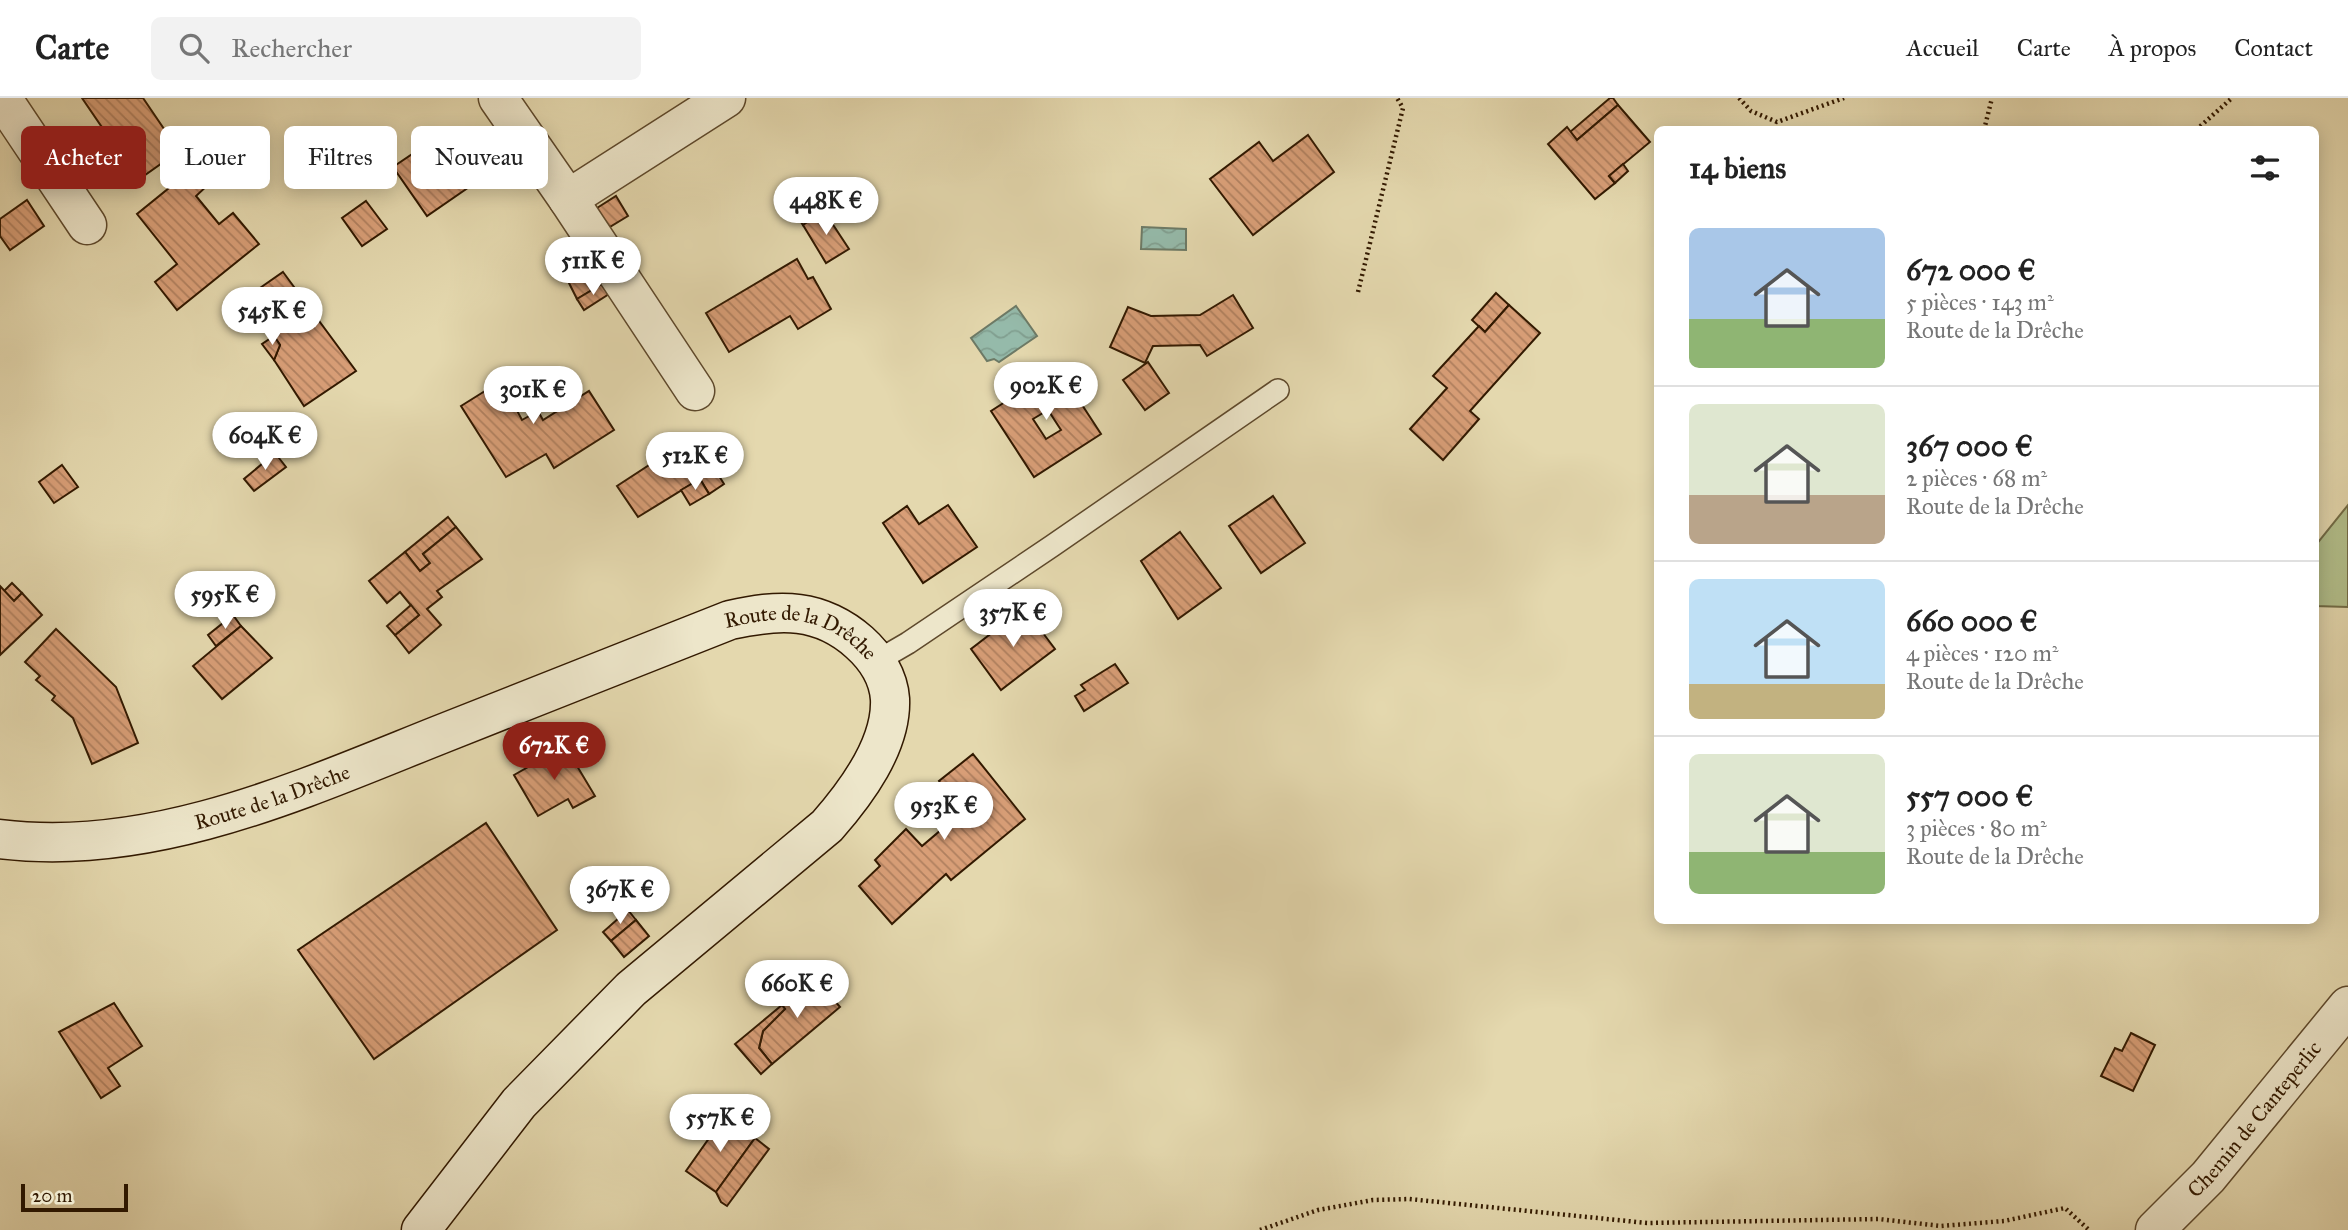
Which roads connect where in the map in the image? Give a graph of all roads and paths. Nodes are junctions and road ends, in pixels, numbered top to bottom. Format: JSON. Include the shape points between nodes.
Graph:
{"nodes":[{"id":1,"x":2,"y":98,"type":"edge"},
{"id":2,"x":498,"y":98,"type":"edge"},
{"id":3,"x":726,"y":98,"type":"edge"},
{"id":4,"x":1397,"y":98,"type":"edge"},
{"id":5,"x":1739,"y":98,"type":"edge"},
{"id":6,"x":1844,"y":98,"type":"edge"},
{"id":7,"x":1992,"y":98,"type":"edge"},
{"id":8,"x":2232,"y":98,"type":"edge"},
{"id":9,"x":1985,"y":126,"type":"edge"},
{"id":10,"x":2200,"y":126,"type":"edge"},
{"id":11,"x":568,"y":200,"type":"junction"},
{"id":12,"x":87,"y":225,"type":"dead end"},
{"id":13,"x":1358,"y":292,"type":"dead end"},
{"id":14,"x":1278,"y":390,"type":"dead end"},
{"id":15,"x":695,"y":391,"type":"dead end"},
{"id":16,"x":877,"y":661,"type":"junction"},
{"id":17,"x":0,"y":839,"type":"edge"},
{"id":18,"x":2348,"y":1006,"type":"edge"},
{"id":19,"x":421,"y":1230,"type":"edge"},
{"id":20,"x":1260,"y":1230,"type":"edge"},
{"id":21,"x":2089,"y":1230,"type":"edge"},
{"id":22,"x":2155,"y":1230,"type":"edge"}],
"edges":[{"from":1,"to":12,"type":"street"},
{"from":2,"to":11,"type":"street"},
{"from":3,"to":11,"type":"street"},
{"from":4,"to":13,"type":"path","via":[[1403,108]]},
{"from":5,"to":6,"type":"path","via":[[1751,111],[1777,122]]},
{"from":7,"to":9,"type":"path"},
{"from":8,"to":10,"type":"path"},
{"from":11,"to":15,"type":"street"},
{"from":14,"to":16,"type":"lane"},
{"from":16,"to":17,"type":"street","name":"Route de la Drêche","via":[[853,637],[801,614],[766,613],[730,620],[289,795],[156,832],[89,842],[38,844]]},
{"from":16,"to":19,"type":"street","name":"Route de la Drêche","via":[[890,700],[886,726],[871,769],[843,807],[827,826],[631,989],[519,1103]]},
{"from":18,"to":22,"type":"street","name":"Chemin de Canteperlic","via":[[2208,1177]]},
{"from":20,"to":21,"type":"path","via":[[1318,1210],[1409,1199],[1647,1223],[1878,1219],[1941,1226],[2004,1221],[2066,1208]]}]}
